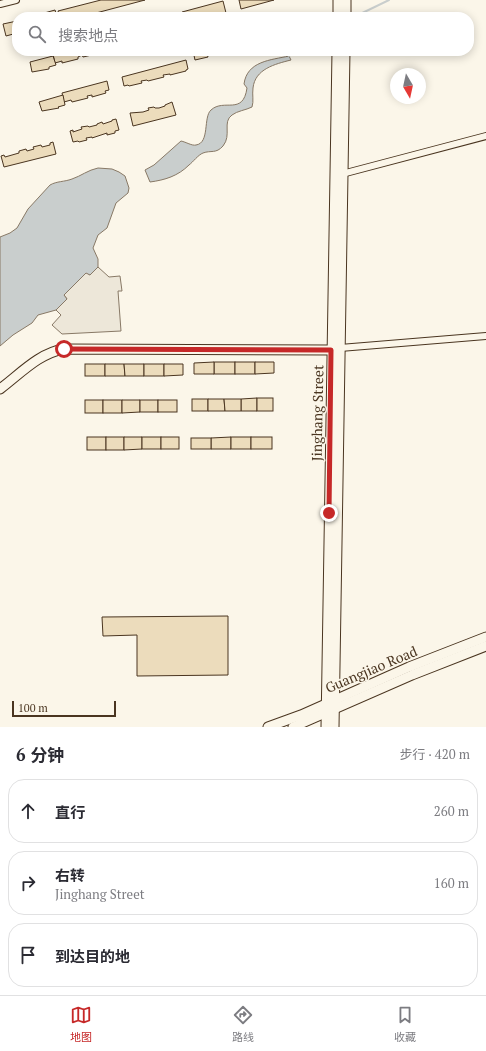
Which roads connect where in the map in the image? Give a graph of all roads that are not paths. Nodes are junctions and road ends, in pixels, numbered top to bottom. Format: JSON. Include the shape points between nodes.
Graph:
{"nodes":[{"id":1,"x":16,"y":0,"type":"edge"},
{"id":2,"x":338,"y":0,"type":"edge"},
{"id":3,"x":346,"y":0,"type":"edge"},
{"id":4,"x":0,"y":4,"type":"edge"},
{"id":5,"x":338,"y":12,"type":"edge"},
{"id":6,"x":346,"y":12,"type":"edge"},
{"id":7,"x":337,"y":56,"type":"edge"},
{"id":8,"x":345,"y":56,"type":"edge"},
{"id":9,"x":486,"y":136,"type":"edge"},
{"id":10,"x":342,"y":174,"type":"junction"},
{"id":11,"x":486,"y":336,"type":"edge"},
{"id":12,"x":336,"y":349,"type":"junction"},
{"id":13,"x":0,"y":389,"type":"edge"},
{"id":14,"x":486,"y":637,"type":"edge"},
{"id":15,"x":486,"y":646,"type":"edge"},
{"id":16,"x":330,"y":707,"type":"junction"},
{"id":17,"x":268,"y":727,"type":"edge"},
{"id":18,"x":293,"y":727,"type":"edge"},
{"id":19,"x":326,"y":727,"type":"edge"},
{"id":20,"x":334,"y":727,"type":"edge"}],
"edges":[{"from":1,"to":4,"type":"street"},
{"from":2,"to":5,"type":"main road"},
{"from":3,"to":6,"type":"main road"},
{"from":7,"to":12,"type":"main road","name":"Jinghang Street"},
{"from":8,"to":10,"type":"main road","name":"Jinghang Street"},
{"from":9,"to":10,"type":"street"},
{"from":10,"to":12,"type":"main road","name":"Jinghang Street"},
{"from":11,"to":12,"type":"street"},
{"from":12,"to":13,"type":"main road","via":[[54,350]]},
{"from":12,"to":16,"type":"main road","name":"Jinghang Street"},
{"from":14,"to":16,"type":"main road","name":"Guangjiao Road","via":[[409,667]]},
{"from":15,"to":16,"type":"main road","name":"Guangjiao Road"},
{"from":16,"to":17,"type":"main road","name":"Guangjiao Road"},
{"from":16,"to":18,"type":"main road","name":"Guangjiao Road"},
{"from":16,"to":19,"type":"main road","name":"Jinghang Street"},
{"from":16,"to":20,"type":"main road","name":"Jinghang Street"}]}
